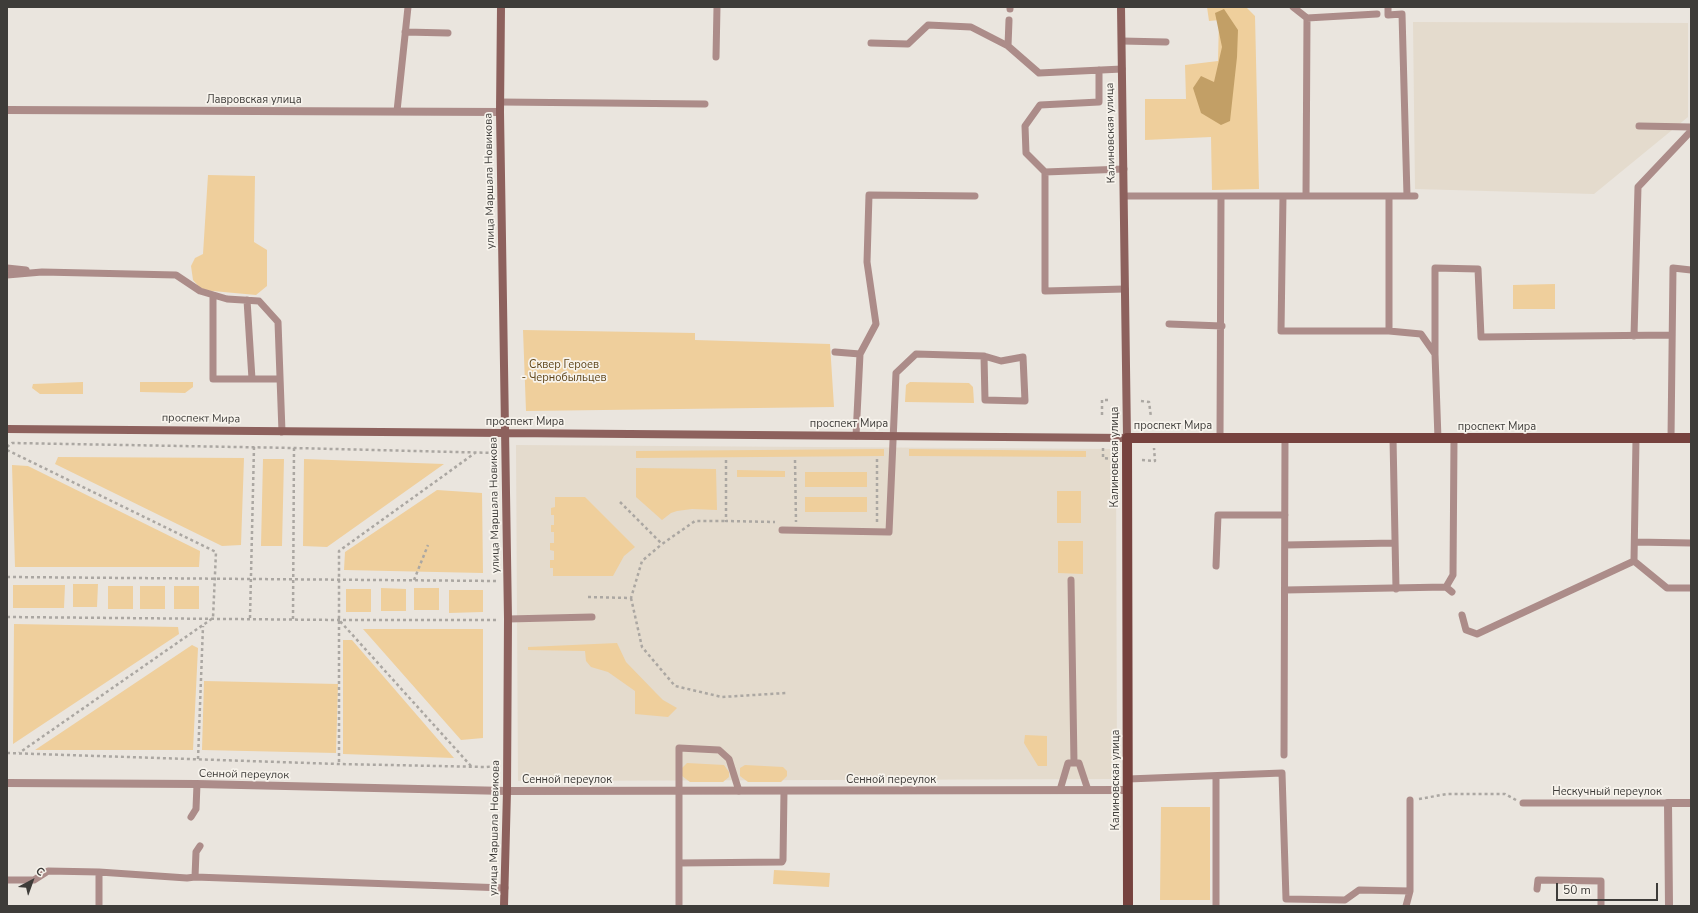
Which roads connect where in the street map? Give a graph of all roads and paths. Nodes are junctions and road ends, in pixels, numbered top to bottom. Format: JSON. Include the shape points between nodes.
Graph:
{"nodes":[{"id":1,"x":408,"y":7,"type":"edge"},
{"id":2,"x":501,"y":7,"type":"edge"},
{"id":3,"x":717,"y":7,"type":"edge"},
{"id":4,"x":1121,"y":7,"type":"edge"},
{"id":5,"x":1293,"y":7,"type":"edge"},
{"id":6,"x":1388,"y":7,"type":"edge"},
{"id":7,"x":1377,"y":10,"type":"edge"},
{"id":8,"x":1388,"y":15,"type":"junction"},
{"id":9,"x":1307,"y":18,"type":"junction"},
{"id":10,"x":1009,"y":20,"type":"dead end"},
{"id":11,"x":405,"y":32,"type":"junction"},
{"id":12,"x":448,"y":33,"type":"dead end"},
{"id":13,"x":1122,"y":41,"type":"junction"},
{"id":14,"x":1166,"y":42,"type":"dead end"},
{"id":15,"x":871,"y":43,"type":"dead end"},
{"id":16,"x":1008,"y":46,"type":"junction"},
{"id":17,"x":716,"y":57,"type":"dead end"},
{"id":18,"x":1122,"y":69,"type":"junction"},
{"id":19,"x":1099,"y":70,"type":"junction"},
{"id":20,"x":500,"y":102,"type":"junction"},
{"id":21,"x":706,"y":104,"type":"dead end"},
{"id":22,"x":7,"y":110,"type":"edge"},
{"id":23,"x":397,"y":112,"type":"junction"},
{"id":24,"x":500,"y":112,"type":"junction"},
{"id":25,"x":1639,"y":126,"type":"dead end"},
{"id":26,"x":1691,"y":127,"type":"edge"},
{"id":27,"x":1691,"y":131,"type":"edge"},
{"id":28,"x":1124,"y":169,"type":"junction"},
{"id":29,"x":1044,"y":172,"type":"junction"},
{"id":30,"x":975,"y":196,"type":"dead end"},
{"id":31,"x":1124,"y":196,"type":"junction"},
{"id":32,"x":1222,"y":196,"type":"junction"},
{"id":33,"x":1283,"y":196,"type":"junction"},
{"id":34,"x":1306,"y":196,"type":"junction"},
{"id":35,"x":1389,"y":196,"type":"junction"},
{"id":36,"x":1407,"y":196,"type":"junction"},
{"id":37,"x":1415,"y":196,"type":"dead end"},
{"id":38,"x":7,"y":268,"type":"edge"},
{"id":39,"x":1691,"y":270,"type":"edge"},
{"id":40,"x":42,"y":272,"type":"junction"},
{"id":41,"x":7,"y":275,"type":"edge"},
{"id":42,"x":1125,"y":289,"type":"junction"},
{"id":43,"x":213,"y":295,"type":"junction"},
{"id":44,"x":247,"y":300,"type":"junction"},
{"id":45,"x":1169,"y":324,"type":"dead end"},
{"id":46,"x":1222,"y":326,"type":"junction"},
{"id":47,"x":1388,"y":331,"type":"junction"},
{"id":48,"x":1672,"y":335,"type":"junction"},
{"id":49,"x":1634,"y":336,"type":"junction"},
{"id":50,"x":835,"y":352,"type":"dead end"},
{"id":51,"x":860,"y":354,"type":"junction"},
{"id":52,"x":1435,"y":354,"type":"junction"},
{"id":53,"x":984,"y":356,"type":"junction"},
{"id":54,"x":252,"y":379,"type":"junction"},
{"id":55,"x":280,"y":379,"type":"junction"},
{"id":56,"x":1111,"y":400,"type":"dead end"},
{"id":57,"x":1141,"y":401,"type":"dead end"},
{"id":58,"x":1102,"y":415,"type":"dead end"},
{"id":59,"x":1151,"y":417,"type":"dead end"},
{"id":60,"x":7,"y":429,"type":"edge"},
{"id":61,"x":282,"y":432,"type":"junction"},
{"id":62,"x":505,"y":434,"type":"junction"},
{"id":63,"x":856,"y":436,"type":"junction"},
{"id":64,"x":893,"y":436,"type":"junction"},
{"id":65,"x":1127,"y":438,"type":"junction"},
{"id":66,"x":1220,"y":438,"type":"junction"},
{"id":67,"x":1285,"y":438,"type":"junction"},
{"id":68,"x":1393,"y":438,"type":"junction"},
{"id":69,"x":1671,"y":438,"type":"junction"},
{"id":70,"x":1691,"y":438,"type":"edge"},
{"id":71,"x":1438,"y":439,"type":"junction"},
{"id":72,"x":1454,"y":439,"type":"junction"},
{"id":73,"x":1636,"y":439,"type":"junction"},
{"id":74,"x":1103,"y":446,"type":"dead end"},
{"id":75,"x":1154,"y":446,"type":"dead end"},
{"id":76,"x":7,"y":447,"type":"edge"},
{"id":77,"x":254,"y":447,"type":"junction"},
{"id":78,"x":294,"y":448,"type":"junction"},
{"id":79,"x":7,"y":450,"type":"edge"},
{"id":80,"x":475,"y":452,"type":"junction"},
{"id":81,"x":496,"y":453,"type":"dead end"},
{"id":82,"x":877,"y":459,"type":"dead end"},
{"id":83,"x":1117,"y":459,"type":"dead end"},
{"id":84,"x":726,"y":460,"type":"dead end"},
{"id":85,"x":795,"y":460,"type":"dead end"},
{"id":86,"x":1142,"y":460,"type":"dead end"},
{"id":87,"x":620,"y":502,"type":"dead end"},
{"id":88,"x":795,"y":511,"type":"dead end"},
{"id":89,"x":877,"y":514,"type":"dead end"},
{"id":90,"x":1285,"y":515,"type":"junction"},
{"id":91,"x":726,"y":521,"type":"junction"},
{"id":92,"x":781,"y":526,"type":"joint"},
{"id":93,"x":1635,"y":542,"type":"junction"},
{"id":94,"x":1691,"y":543,"type":"edge"},
{"id":95,"x":662,"y":544,"type":"junction"},
{"id":96,"x":1395,"y":544,"type":"junction"},
{"id":97,"x":1285,"y":545,"type":"junction"},
{"id":98,"x":428,"y":546,"type":"dead end"},
{"id":99,"x":1634,"y":560,"type":"junction"},
{"id":100,"x":1216,"y":566,"type":"dead end"},
{"id":101,"x":7,"y":576,"type":"edge"},
{"id":102,"x":215,"y":578,"type":"junction"},
{"id":103,"x":252,"y":579,"type":"junction"},
{"id":104,"x":294,"y":579,"type":"junction"},
{"id":105,"x":339,"y":580,"type":"junction"},
{"id":106,"x":414,"y":580,"type":"junction"},
{"id":107,"x":1071,"y":580,"type":"dead end"},
{"id":108,"x":498,"y":581,"type":"dead end"},
{"id":109,"x":1446,"y":587,"type":"junction"},
{"id":110,"x":1691,"y":588,"type":"edge"},
{"id":111,"x":1396,"y":589,"type":"junction"},
{"id":112,"x":1285,"y":590,"type":"junction"},
{"id":113,"x":1452,"y":592,"type":"dead end"},
{"id":114,"x":588,"y":597,"type":"dead end"},
{"id":115,"x":631,"y":598,"type":"junction"},
{"id":116,"x":1462,"y":615,"type":"dead end"},
{"id":117,"x":7,"y":617,"type":"edge"},
{"id":118,"x":592,"y":617,"type":"dead end"},
{"id":119,"x":213,"y":618,"type":"junction"},
{"id":120,"x":250,"y":618,"type":"junction"},
{"id":121,"x":293,"y":619,"type":"junction"},
{"id":122,"x":508,"y":619,"type":"junction"},
{"id":123,"x":339,"y":620,"type":"junction"},
{"id":124,"x":498,"y":620,"type":"dead end"},
{"id":125,"x":202,"y":626,"type":"junction"},
{"id":126,"x":786,"y":693,"type":"dead end"},
{"id":127,"x":7,"y":753,"type":"edge"},
{"id":128,"x":19,"y":753,"type":"junction"},
{"id":129,"x":1284,"y":755,"type":"dead end"},
{"id":130,"x":198,"y":759,"type":"junction"},
{"id":131,"x":1074,"y":763,"type":"junction"},
{"id":132,"x":339,"y":764,"type":"junction"},
{"id":133,"x":471,"y":766,"type":"junction"},
{"id":134,"x":496,"y":766,"type":"dead end"},
{"id":135,"x":1216,"y":776,"type":"junction"},
{"id":136,"x":1128,"y":779,"type":"junction"},
{"id":137,"x":7,"y":783,"type":"edge"},
{"id":138,"x":197,"y":784,"type":"junction"},
{"id":139,"x":1060,"y":790,"type":"junction"},
{"id":140,"x":1088,"y":790,"type":"junction"},
{"id":141,"x":1128,"y":790,"type":"junction"},
{"id":142,"x":507,"y":791,"type":"junction"},
{"id":143,"x":678,"y":791,"type":"junction"},
{"id":144,"x":739,"y":791,"type":"junction"},
{"id":145,"x":784,"y":791,"type":"junction"},
{"id":146,"x":1410,"y":800,"type":"joint"},
{"id":147,"x":1523,"y":803,"type":"joint"},
{"id":148,"x":1668,"y":803,"type":"junction"},
{"id":149,"x":1691,"y":803,"type":"edge"},
{"id":150,"x":196,"y":809,"type":"junction"},
{"id":151,"x":191,"y":817,"type":"dead end"},
{"id":152,"x":200,"y":817,"type":"dead end"},
{"id":153,"x":192,"y":845,"type":"dead end"},
{"id":154,"x":679,"y":863,"type":"junction"},
{"id":155,"x":99,"y":872,"type":"junction"},
{"id":156,"x":195,"y":877,"type":"junction"},
{"id":157,"x":7,"y":880,"type":"edge"},
{"id":158,"x":505,"y":888,"type":"junction"},
{"id":159,"x":1538,"y":889,"type":"dead end"},
{"id":160,"x":1410,"y":891,"type":"junction"},
{"id":161,"x":99,"y":906,"type":"edge"},
{"id":162,"x":504,"y":906,"type":"edge"},
{"id":163,"x":679,"y":906,"type":"edge"},
{"id":164,"x":1128,"y":906,"type":"edge"},
{"id":165,"x":1216,"y":906,"type":"edge"},
{"id":166,"x":1406,"y":906,"type":"edge"},
{"id":167,"x":1601,"y":906,"type":"edge"},
{"id":168,"x":1669,"y":906,"type":"edge"}],
"edges":[{"from":1,"to":11,"type":"lane"},
{"from":2,"to":20,"type":"main road","name":"улица Маршала Новикова"},
{"from":3,"to":17,"type":"lane"},
{"from":4,"to":13,"type":"main road","name":"Калиновская улица"},
{"from":5,"to":9,"type":"lane"},
{"from":6,"to":8,"type":"lane"},
{"from":7,"to":8,"type":"lane"},
{"from":7,"to":9,"type":"lane"},
{"from":8,"to":36,"type":"lane","via":[[1402,14]]},
{"from":9,"to":34,"type":"lane"},
{"from":10,"to":16,"type":"lane"},
{"from":11,"to":12,"type":"lane"},
{"from":11,"to":23,"type":"lane"},
{"from":13,"to":14,"type":"lane"},
{"from":13,"to":18,"type":"main road","name":"Калиновская улица"},
{"from":15,"to":16,"type":"lane","via":[[908,44],[928,25],[971,26]]},
{"from":16,"to":19,"type":"lane","via":[[1039,73]]},
{"from":18,"to":19,"type":"lane"},
{"from":18,"to":28,"type":"main road","name":"Калиновская улица"},
{"from":19,"to":29,"type":"lane","via":[[1099,102],[1040,105],[1026,126],[1026,153]]},
{"from":20,"to":21,"type":"lane"},
{"from":20,"to":24,"type":"main road","name":"улица Маршала Новикова"},
{"from":22,"to":23,"type":"street","name":"Лавровская улица"},
{"from":23,"to":24,"type":"street","name":"Лавровская улица"},
{"from":24,"to":62,"type":"main road","name":"улица Маршала Новикова"},
{"from":25,"to":26,"type":"lane"},
{"from":27,"to":49,"type":"lane","via":[[1638,187]]},
{"from":28,"to":29,"type":"lane"},
{"from":28,"to":31,"type":"main road","name":"Калиновская улица"},
{"from":29,"to":42,"type":"lane","via":[[1045,290]]},
{"from":30,"to":51,"type":"lane","via":[[869,195],[867,262],[876,324]]},
{"from":31,"to":32,"type":"lane"},
{"from":31,"to":42,"type":"main road","name":"Калиновская улица"},
{"from":32,"to":33,"type":"lane"},
{"from":32,"to":46,"type":"lane"},
{"from":33,"to":34,"type":"lane"},
{"from":33,"to":47,"type":"lane","via":[[1281,331]]},
{"from":34,"to":35,"type":"lane"},
{"from":35,"to":36,"type":"lane"},
{"from":35,"to":47,"type":"lane"},
{"from":36,"to":37,"type":"lane"},
{"from":38,"to":40,"type":"lane"},
{"from":39,"to":48,"type":"lane","via":[[1673,268]]},
{"from":40,"to":41,"type":"lane"},
{"from":40,"to":43,"type":"lane","via":[[176,275],[200,291]]},
{"from":42,"to":65,"type":"main road","name":"Калиновская улица"},
{"from":43,"to":44,"type":"lane"},
{"from":43,"to":54,"type":"lane","via":[[213,378]]},
{"from":44,"to":54,"type":"lane"},
{"from":44,"to":55,"type":"lane","via":[[259,301],[278,322]]},
{"from":45,"to":46,"type":"lane"},
{"from":46,"to":66,"type":"lane"},
{"from":47,"to":52,"type":"lane","via":[[1421,334]]},
{"from":48,"to":49,"type":"lane"},
{"from":48,"to":69,"type":"lane"},
{"from":49,"to":52,"type":"lane","via":[[1481,337],[1478,269],[1436,268]]},
{"from":50,"to":51,"type":"lane"},
{"from":51,"to":63,"type":"lane"},
{"from":52,"to":71,"type":"lane"},
{"from":53,"to":53,"type":"lane","via":[[986,400],[1025,401],[1023,357],[1001,361]]},
{"from":53,"to":64,"type":"lane","via":[[916,354],[896,373]]},
{"from":54,"to":55,"type":"lane"},
{"from":55,"to":61,"type":"lane"},
{"from":56,"to":58,"type":"path","via":[[1102,400]]},
{"from":57,"to":59,"type":"path","via":[[1149,402]]},
{"from":60,"to":61,"type":"main road","name":"проспект Мира"},
{"from":61,"to":62,"type":"main road","name":"проспект Мира"},
{"from":62,"to":63,"type":"main road","name":"проспект Мира"},
{"from":62,"to":122,"type":"main road","name":"улица Маршала Новикова"},
{"from":63,"to":64,"type":"main road","name":"проспект Мира"},
{"from":64,"to":65,"type":"main road","name":"проспект Мира"},
{"from":64,"to":92,"type":"lane","via":[[889,532]]},
{"from":65,"to":66,"type":"main road","name":"проспект Мира"},
{"from":65,"to":136,"type":"main road","name":"Калиновская улица"},
{"from":66,"to":67,"type":"main road","name":"проспект Мира"},
{"from":67,"to":68,"type":"main road","name":"проспект Мира"},
{"from":67,"to":90,"type":"lane"},
{"from":68,"to":71,"type":"main road","name":"проспект Мира"},
{"from":68,"to":96,"type":"lane"},
{"from":69,"to":70,"type":"main road","name":"проспект Мира"},
{"from":69,"to":73,"type":"main road","name":"проспект Мира"},
{"from":71,"to":72,"type":"main road","name":"проспект Мира"},
{"from":72,"to":73,"type":"main road","name":"проспект Мира"},
{"from":72,"to":109,"type":"lane","via":[[1453,576]]},
{"from":73,"to":93,"type":"lane"},
{"from":74,"to":83,"type":"path","via":[[1103,458]]},
{"from":75,"to":86,"type":"path","via":[[1155,461]]},
{"from":76,"to":77,"type":"path","via":[[12,444]]},
{"from":77,"to":78,"type":"path"},
{"from":77,"to":103,"type":"path"},
{"from":78,"to":80,"type":"path"},
{"from":78,"to":104,"type":"path"},
{"from":79,"to":102,"type":"path","via":[[216,552]]},
{"from":80,"to":81,"type":"path"},
{"from":80,"to":105,"type":"path","via":[[339,551]]},
{"from":82,"to":89,"type":"path"},
{"from":84,"to":91,"type":"path"},
{"from":85,"to":88,"type":"path"},
{"from":87,"to":95,"type":"path"},
{"from":90,"to":97,"type":"lane"},
{"from":90,"to":100,"type":"lane","via":[[1218,515]]},
{"from":91,"to":92,"type":"path"},
{"from":91,"to":95,"type":"path","via":[[695,521]]},
{"from":93,"to":94,"type":"lane"},
{"from":93,"to":99,"type":"lane"},
{"from":95,"to":115,"type":"path","via":[[642,561]]},
{"from":96,"to":97,"type":"lane"},
{"from":96,"to":111,"type":"lane"},
{"from":97,"to":112,"type":"lane"},
{"from":98,"to":106,"type":"path"},
{"from":99,"to":110,"type":"lane","via":[[1668,588]]},
{"from":99,"to":116,"type":"lane","via":[[1477,634],[1466,630]]},
{"from":101,"to":102,"type":"path"},
{"from":102,"to":103,"type":"path"},
{"from":102,"to":119,"type":"path"},
{"from":103,"to":104,"type":"path"},
{"from":103,"to":120,"type":"path"},
{"from":104,"to":105,"type":"path"},
{"from":104,"to":121,"type":"path"},
{"from":105,"to":106,"type":"path"},
{"from":105,"to":123,"type":"path"},
{"from":106,"to":108,"type":"path"},
{"from":107,"to":131,"type":"lane"},
{"from":109,"to":111,"type":"lane"},
{"from":109,"to":113,"type":"lane"},
{"from":111,"to":112,"type":"lane"},
{"from":112,"to":129,"type":"lane"},
{"from":114,"to":115,"type":"path"},
{"from":115,"to":126,"type":"path","via":[[642,647],[676,686],[722,697]]},
{"from":117,"to":119,"type":"path"},
{"from":118,"to":122,"type":"lane"},
{"from":119,"to":120,"type":"path"},
{"from":119,"to":125,"type":"path"},
{"from":120,"to":121,"type":"path"},
{"from":121,"to":123,"type":"path"},
{"from":122,"to":142,"type":"main road","name":"улица Маршала Новикова"},
{"from":123,"to":124,"type":"path"},
{"from":123,"to":132,"type":"path"},
{"from":123,"to":133,"type":"path"},
{"from":125,"to":128,"type":"path"},
{"from":125,"to":130,"type":"path"},
{"from":127,"to":128,"type":"path"},
{"from":128,"to":130,"type":"path"},
{"from":130,"to":132,"type":"path"},
{"from":131,"to":139,"type":"lane","via":[[1068,763]]},
{"from":131,"to":140,"type":"lane","via":[[1079,763]]},
{"from":132,"to":133,"type":"path"},
{"from":133,"to":134,"type":"path"},
{"from":135,"to":136,"type":"lane"},
{"from":135,"to":160,"type":"lane","via":[[1282,774],[1286,899],[1345,900],[1359,890]]},
{"from":135,"to":165,"type":"lane"},
{"from":136,"to":141,"type":"main road","name":"Калиновская улица"},
{"from":137,"to":138,"type":"street","name":"Сенной переулок"},
{"from":138,"to":142,"type":"street","name":"Сенной переулок"},
{"from":138,"to":150,"type":"lane"},
{"from":139,"to":140,"type":"street","name":"Сенной переулок"},
{"from":139,"to":145,"type":"street","name":"Сенной переулок"},
{"from":140,"to":141,"type":"street","name":"Сенной переулок"},
{"from":141,"to":164,"type":"main road","name":"Калиновская улица"},
{"from":142,"to":143,"type":"street","name":"Сенной переулок"},
{"from":142,"to":158,"type":"main road","name":"улица Маршала Новикова"},
{"from":143,"to":144,"type":"street","name":"Сенной переулок"},
{"from":143,"to":144,"type":"lane","via":[[679,748],[719,750],[729,759]]},
{"from":143,"to":154,"type":"lane"},
{"from":144,"to":145,"type":"street","name":"Сенной переулок"},
{"from":145,"to":154,"type":"lane","via":[[783,860],[780,864]]},
{"from":146,"to":147,"type":"path","via":[[1447,794],[1505,794]]},
{"from":146,"to":160,"type":"lane"},
{"from":147,"to":148,"type":"lane","name":"Нескучный переулок"},
{"from":148,"to":149,"type":"street","name":"Нескучный переулок"},
{"from":148,"to":168,"type":"street"},
{"from":150,"to":151,"type":"lane"},
{"from":150,"to":152,"type":"lane"},
{"from":153,"to":156,"type":"lane","via":[[198,849]]},
{"from":154,"to":163,"type":"lane"},
{"from":155,"to":156,"type":"lane"},
{"from":155,"to":157,"type":"lane","via":[[48,871],[34,880]]},
{"from":155,"to":161,"type":"lane"},
{"from":156,"to":158,"type":"lane"},
{"from":158,"to":162,"type":"main road","name":"улица Маршала Новикова"},
{"from":159,"to":167,"type":"lane","via":[[1538,880],[1601,881]]},
{"from":160,"to":166,"type":"lane"}]}
